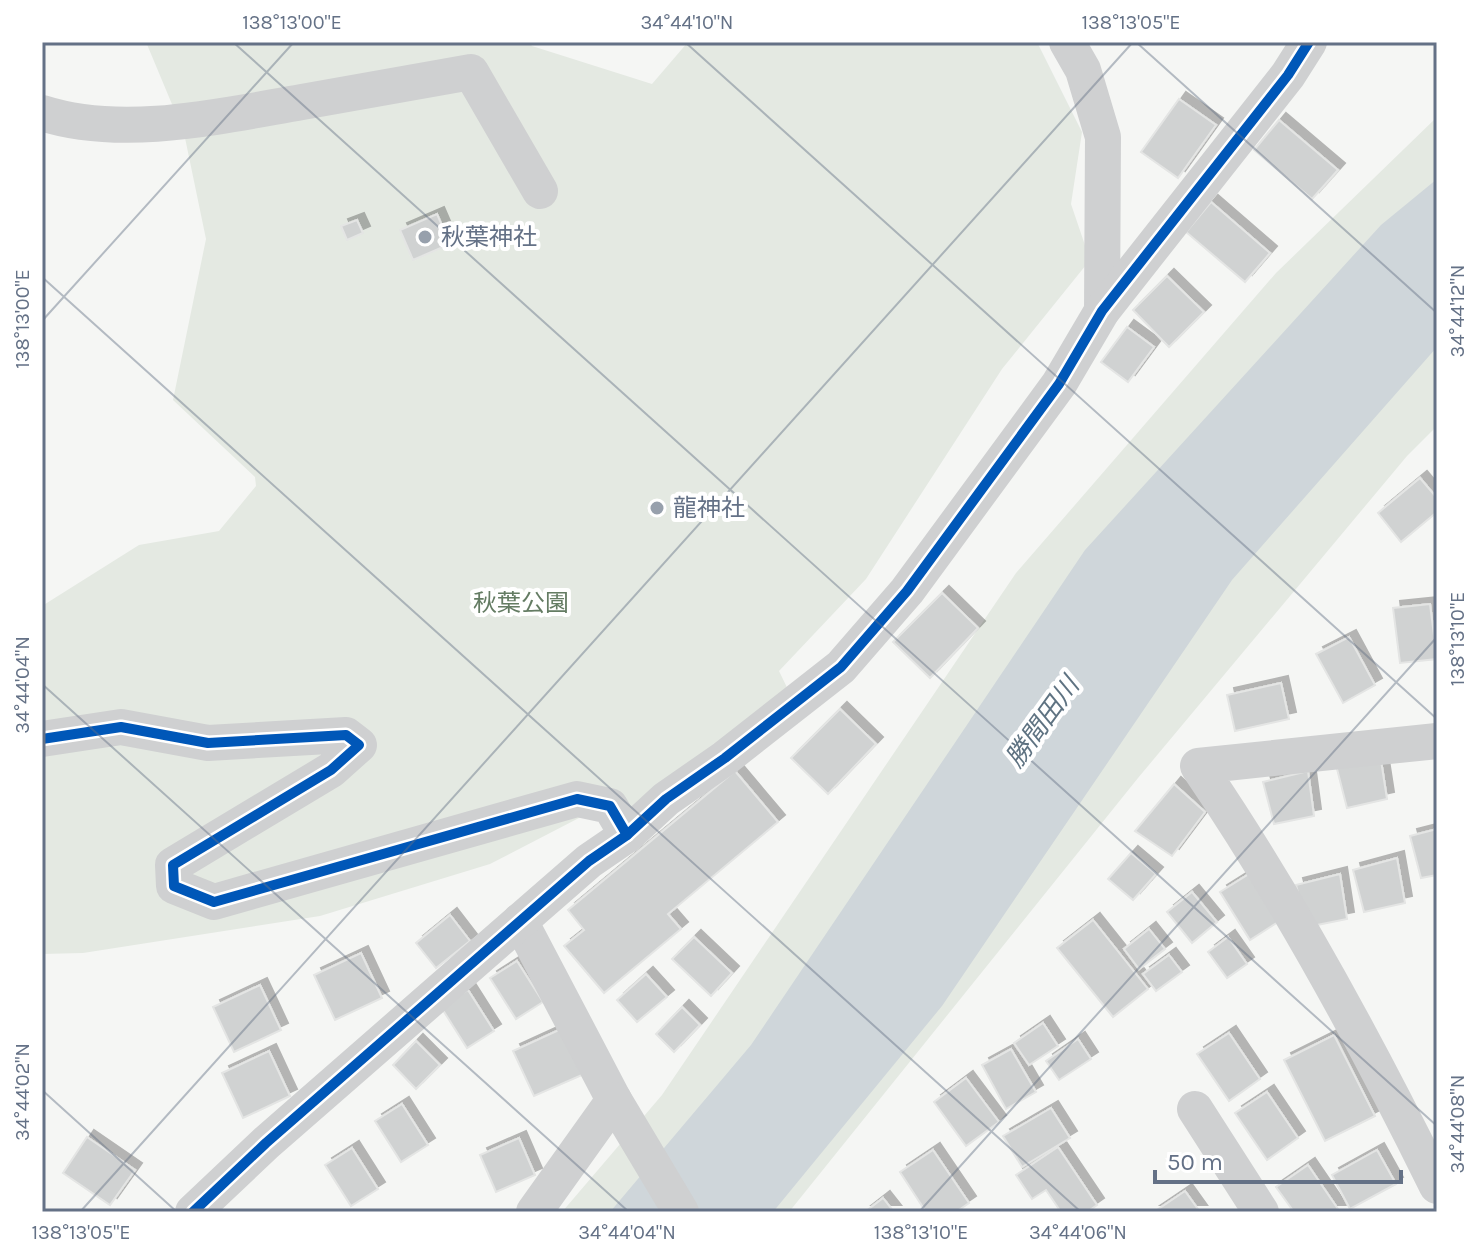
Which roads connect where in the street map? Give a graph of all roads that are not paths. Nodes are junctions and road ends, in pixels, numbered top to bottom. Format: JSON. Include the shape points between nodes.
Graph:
{"nodes":[{"id":1,"x":1067,"y":42,"type":"edge"},
{"id":2,"x":1309,"y":42,"type":"edge"},
{"id":3,"x":42,"y":113,"type":"edge"},
{"id":4,"x":540,"y":191,"type":"dead end"},
{"id":5,"x":1102,"y":311,"type":"junction"},
{"id":6,"x":42,"y":739,"type":"edge"},
{"id":7,"x":1437,"y":741,"type":"edge"},
{"id":8,"x":627,"y":835,"type":"junction"},
{"id":9,"x":520,"y":921,"type":"junction"},
{"id":10,"x":614,"y":1100,"type":"junction"},
{"id":11,"x":1195,"y":1109,"type":"dead end"},
{"id":12,"x":1437,"y":1186,"type":"edge"},
{"id":13,"x":193,"y":1212,"type":"edge"},
{"id":14,"x":534,"y":1212,"type":"edge"},
{"id":15,"x":681,"y":1212,"type":"edge"},
{"id":16,"x":1261,"y":1212,"type":"edge"}],
"edges":[{"from":1,"to":5,"type":"street","via":[[1083,70],[1103,137]]},
{"from":2,"to":5,"type":"street"},
{"from":3,"to":4,"type":"street","via":[[61,119],[153,123],[471,72]]},
{"from":5,"to":8,"type":"street","via":[[1059,384],[907,591],[841,667],[666,799]]},
{"from":6,"to":8,"type":"street","via":[[121,727],[208,743],[346,735],[359,745],[331,770],[173,865],[174,886],[214,902],[577,799],[610,806]]},
{"from":7,"to":12,"type":"street","via":[[1198,766],[1254,853]]},
{"from":8,"to":9,"type":"street"},
{"from":9,"to":10,"type":"street"},
{"from":9,"to":13,"type":"street"},
{"from":10,"to":14,"type":"street"},
{"from":10,"to":15,"type":"street"},
{"from":11,"to":16,"type":"street"}]}
